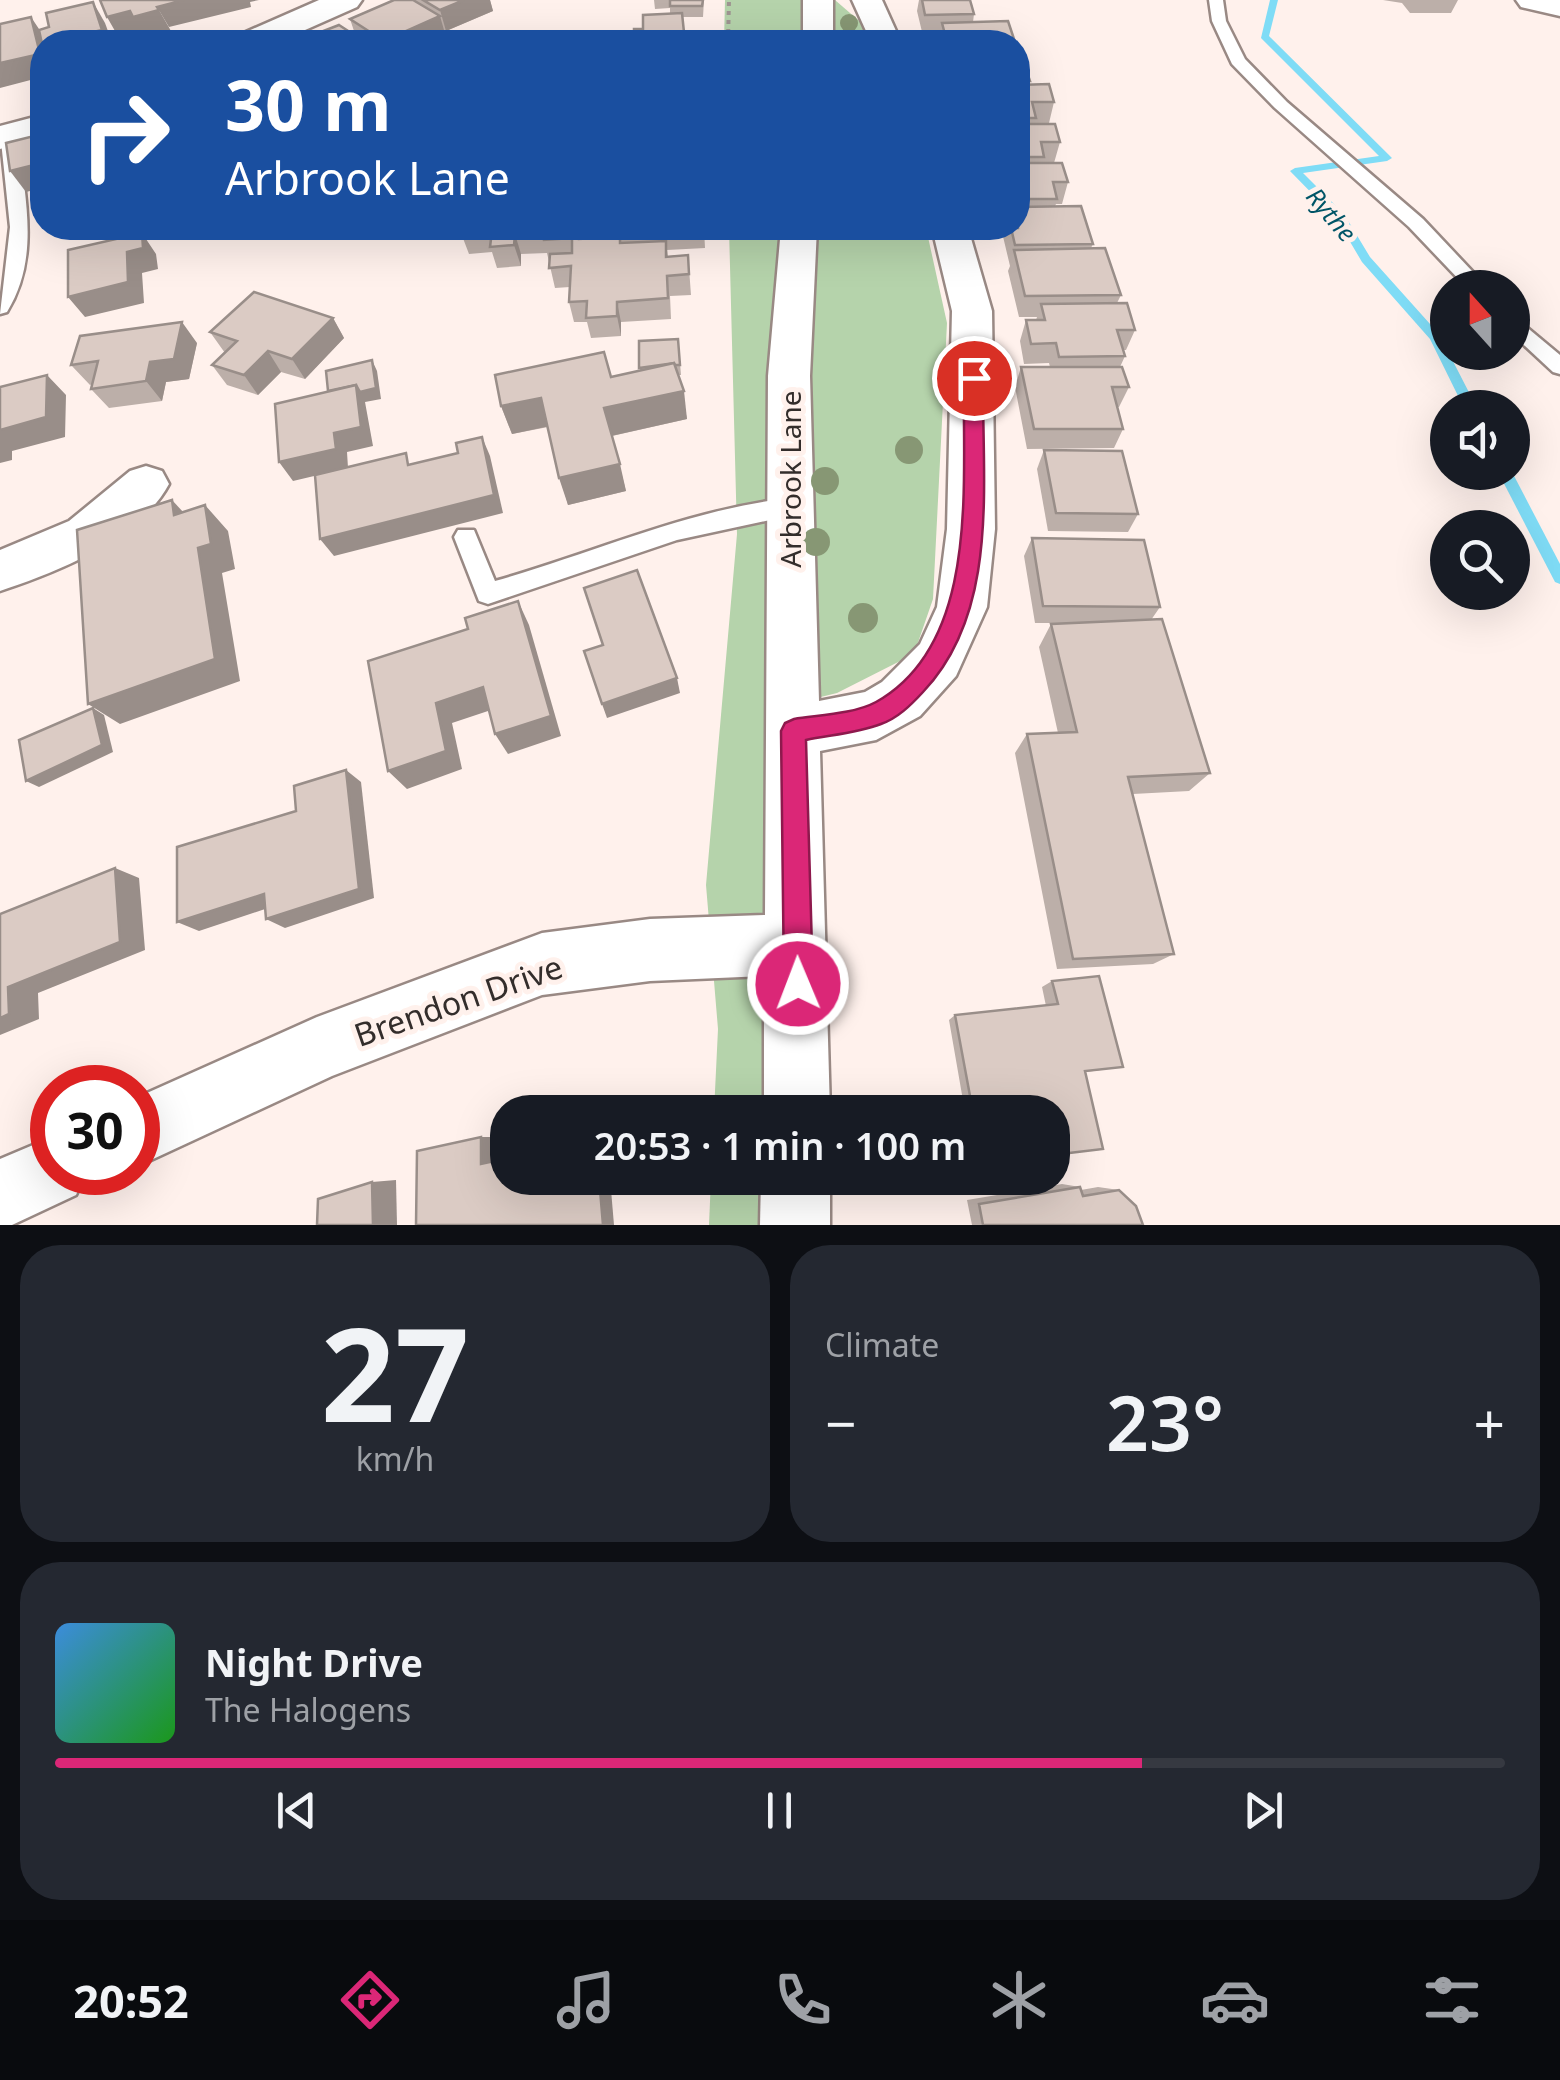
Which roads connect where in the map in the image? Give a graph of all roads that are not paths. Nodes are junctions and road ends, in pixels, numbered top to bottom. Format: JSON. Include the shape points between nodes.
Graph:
{"nodes":[{"id":1,"x":346,"y":0,"type":"edge"},
{"id":2,"x":818,"y":0,"type":"edge"},
{"id":3,"x":866,"y":0,"type":"edge"},
{"id":4,"x":1216,"y":0,"type":"edge"},
{"id":5,"x":1532,"y":0,"type":"edge"},
{"id":6,"x":1560,"y":6,"type":"edge"},
{"id":7,"x":279,"y":30,"type":"edge"},
{"id":8,"x":818,"y":30,"type":"edge"},
{"id":9,"x":880,"y":30,"type":"edge"},
{"id":10,"x":17,"y":134,"type":"edge"},
{"id":11,"x":798,"y":240,"type":"edge"},
{"id":12,"x":953,"y":240,"type":"edge"},
{"id":13,"x":1461,"y":270,"type":"edge"},
{"id":14,"x":0,"y":307,"type":"edge"},
{"id":15,"x":1530,"y":338,"type":"edge"},
{"id":16,"x":1560,"y":366,"type":"edge"},
{"id":17,"x":146,"y":484,"type":"dead end"},
{"id":18,"x":790,"y":506,"type":"junction"},
{"id":19,"x":466,"y":538,"type":"dead end"},
{"id":20,"x":0,"y":571,"type":"edge"},
{"id":21,"x":794,"y":731,"type":"junction"},
{"id":22,"x":798,"y":944,"type":"junction"},
{"id":23,"x":797,"y":1095,"type":"edge"},
{"id":24,"x":160,"y":1122,"type":"edge"},
{"id":25,"x":30,"y":1181,"type":"edge"},
{"id":26,"x":0,"y":1195,"type":"edge"},
{"id":27,"x":796,"y":1195,"type":"edge"},
{"id":28,"x":795,"y":1225,"type":"edge"}],
"edges":[{"from":1,"to":7,"type":"street"},
{"from":2,"to":8,"type":"street"},
{"from":3,"to":9,"type":"street"},
{"from":4,"to":13,"type":"lane","via":[[1238,61]]},
{"from":5,"to":6,"type":"street"},
{"from":10,"to":14,"type":"lane","via":[[16,276]]},
{"from":11,"to":18,"type":"street","name":"Arbrook Lane"},
{"from":12,"to":21,"type":"street","via":[[972,311],[971,529],[962,607],[938,660],[901,699],[876,715]]},
{"from":15,"to":16,"type":"lane"},
{"from":17,"to":20,"type":"street","via":[[86,535]]},
{"from":18,"to":19,"type":"lane","via":[[703,524],[488,594]]},
{"from":18,"to":21,"type":"street","name":"Arbrook Lane"},
{"from":21,"to":22,"type":"street","name":"Arbrook Lane"},
{"from":22,"to":23,"type":"street","name":"Arbrook Lane"},
{"from":22,"to":24,"type":"street","name":"Brendon Drive","via":[[650,950],[542,964],[317,1048]]},
{"from":25,"to":26,"type":"street"},
{"from":27,"to":28,"type":"street"}]}
